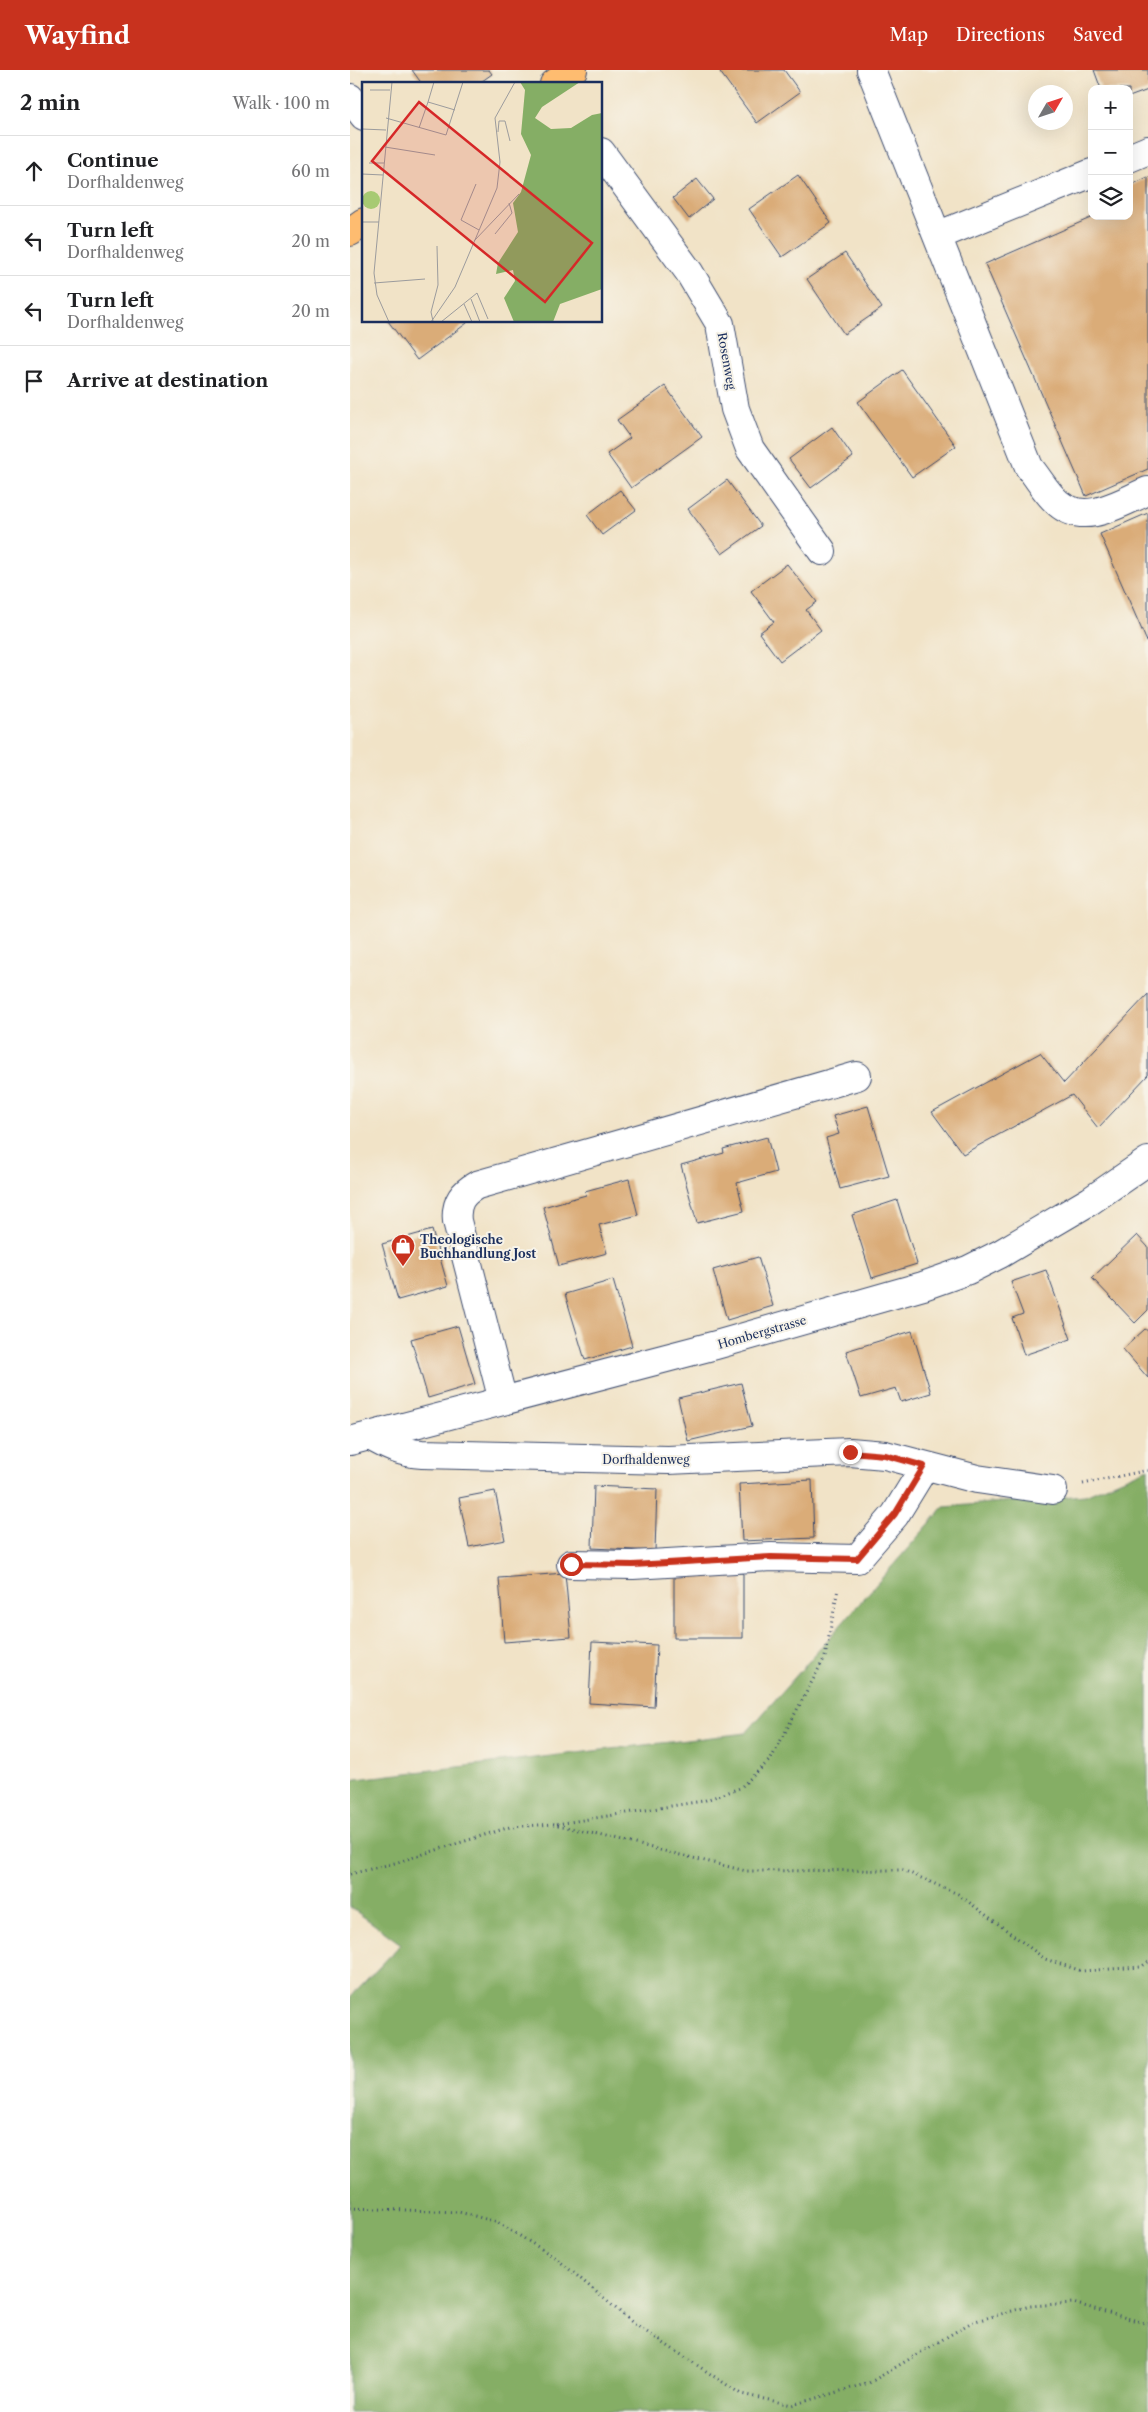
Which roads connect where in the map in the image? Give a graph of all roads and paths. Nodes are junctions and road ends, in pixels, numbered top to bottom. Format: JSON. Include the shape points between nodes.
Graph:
{"nodes":[{"id":1,"x":573,"y":70,"type":"edge"},
{"id":2,"x":871,"y":70,"type":"edge"},
{"id":3,"x":557,"y":82,"type":"edge"},
{"id":4,"x":350,"y":98,"type":"edge"},
{"id":5,"x":362,"y":113,"type":"edge"},
{"id":6,"x":1148,"y":150,"type":"edge"},
{"id":7,"x":602,"y":153,"type":"edge"},
{"id":8,"x":1133,"y":156,"type":"edge"},
{"id":9,"x":1088,"y":175,"type":"edge"},
{"id":10,"x":362,"y":223,"type":"edge"},
{"id":11,"x":350,"y":232,"type":"edge"},
{"id":12,"x":937,"y":236,"type":"junction"},
{"id":13,"x":1148,"y":491,"type":"edge"},
{"id":14,"x":822,"y":551,"type":"dead end"},
{"id":15,"x":857,"y":1076,"type":"dead end"},
{"id":16,"x":1148,"y":1161,"type":"edge"},
{"id":17,"x":503,"y":1401,"type":"junction"},
{"id":18,"x":360,"y":1438,"type":"edge"},
{"id":19,"x":924,"y":1466,"type":"junction"},
{"id":20,"x":1148,"y":1470,"type":"edge"},
{"id":21,"x":1053,"y":1490,"type":"joint"},
{"id":22,"x":844,"y":1559,"type":"junction"},
{"id":23,"x":571,"y":1564,"type":"dead end"},
{"id":24,"x":554,"y":1824,"type":"junction"},
{"id":25,"x":350,"y":1874,"type":"edge"},
{"id":26,"x":1148,"y":1962,"type":"edge"},
{"id":27,"x":350,"y":2208,"type":"edge"},
{"id":28,"x":1148,"y":2324,"type":"edge"}],
"edges":[{"from":1,"to":3,"type":"main road"},
{"from":2,"to":12,"type":"street"},
{"from":4,"to":5,"type":"street"},
{"from":6,"to":8,"type":"street"},
{"from":7,"to":14,"type":"street","name":"Rosenweg","via":[[690,272],[720,324],[735,409],[750,449]]},
{"from":9,"to":12,"type":"street"},
{"from":10,"to":11,"type":"main road"},
{"from":12,"to":13,"type":"street","via":[[1029,467],[1059,504],[1082,515],[1106,509]]},
{"from":15,"to":17,"type":"street","via":[[477,1185],[466,1191],[459,1201],[457,1221]]},
{"from":16,"to":17,"type":"street","name":"Hombergstrasse","via":[[1090,1201],[968,1270],[726,1343]]},
{"from":17,"to":18,"type":"street","name":"Hombergstrasse"},
{"from":18,"to":19,"type":"street","name":"Dorfhaldenweg","via":[[408,1454],[668,1460],[850,1452],[885,1455]]},
{"from":19,"to":21,"type":"street","name":"Dorfhaldenweg","via":[[977,1479]]},
{"from":19,"to":22,"type":"street","via":[[895,1514],[857,1559]]},
{"from":20,"to":21,"type":"path"},
{"from":22,"to":23,"type":"street","via":[[771,1557],[633,1565]]},
{"from":22,"to":24,"type":"path","via":[[825,1658],[771,1759],[740,1788],[703,1801]]},
{"from":24,"to":25,"type":"path","via":[[510,1827]]},
{"from":24,"to":26,"type":"path","via":[[746,1871],[903,1870],[958,1894],[1045,1959],[1082,1971],[1141,1967]]},
{"from":27,"to":28,"type":"path","via":[[459,2212],[497,2222],[556,2258],[633,2323],[741,2394],[792,2405],[869,2383],[972,2322],[1030,2306],[1073,2303]]}]}
